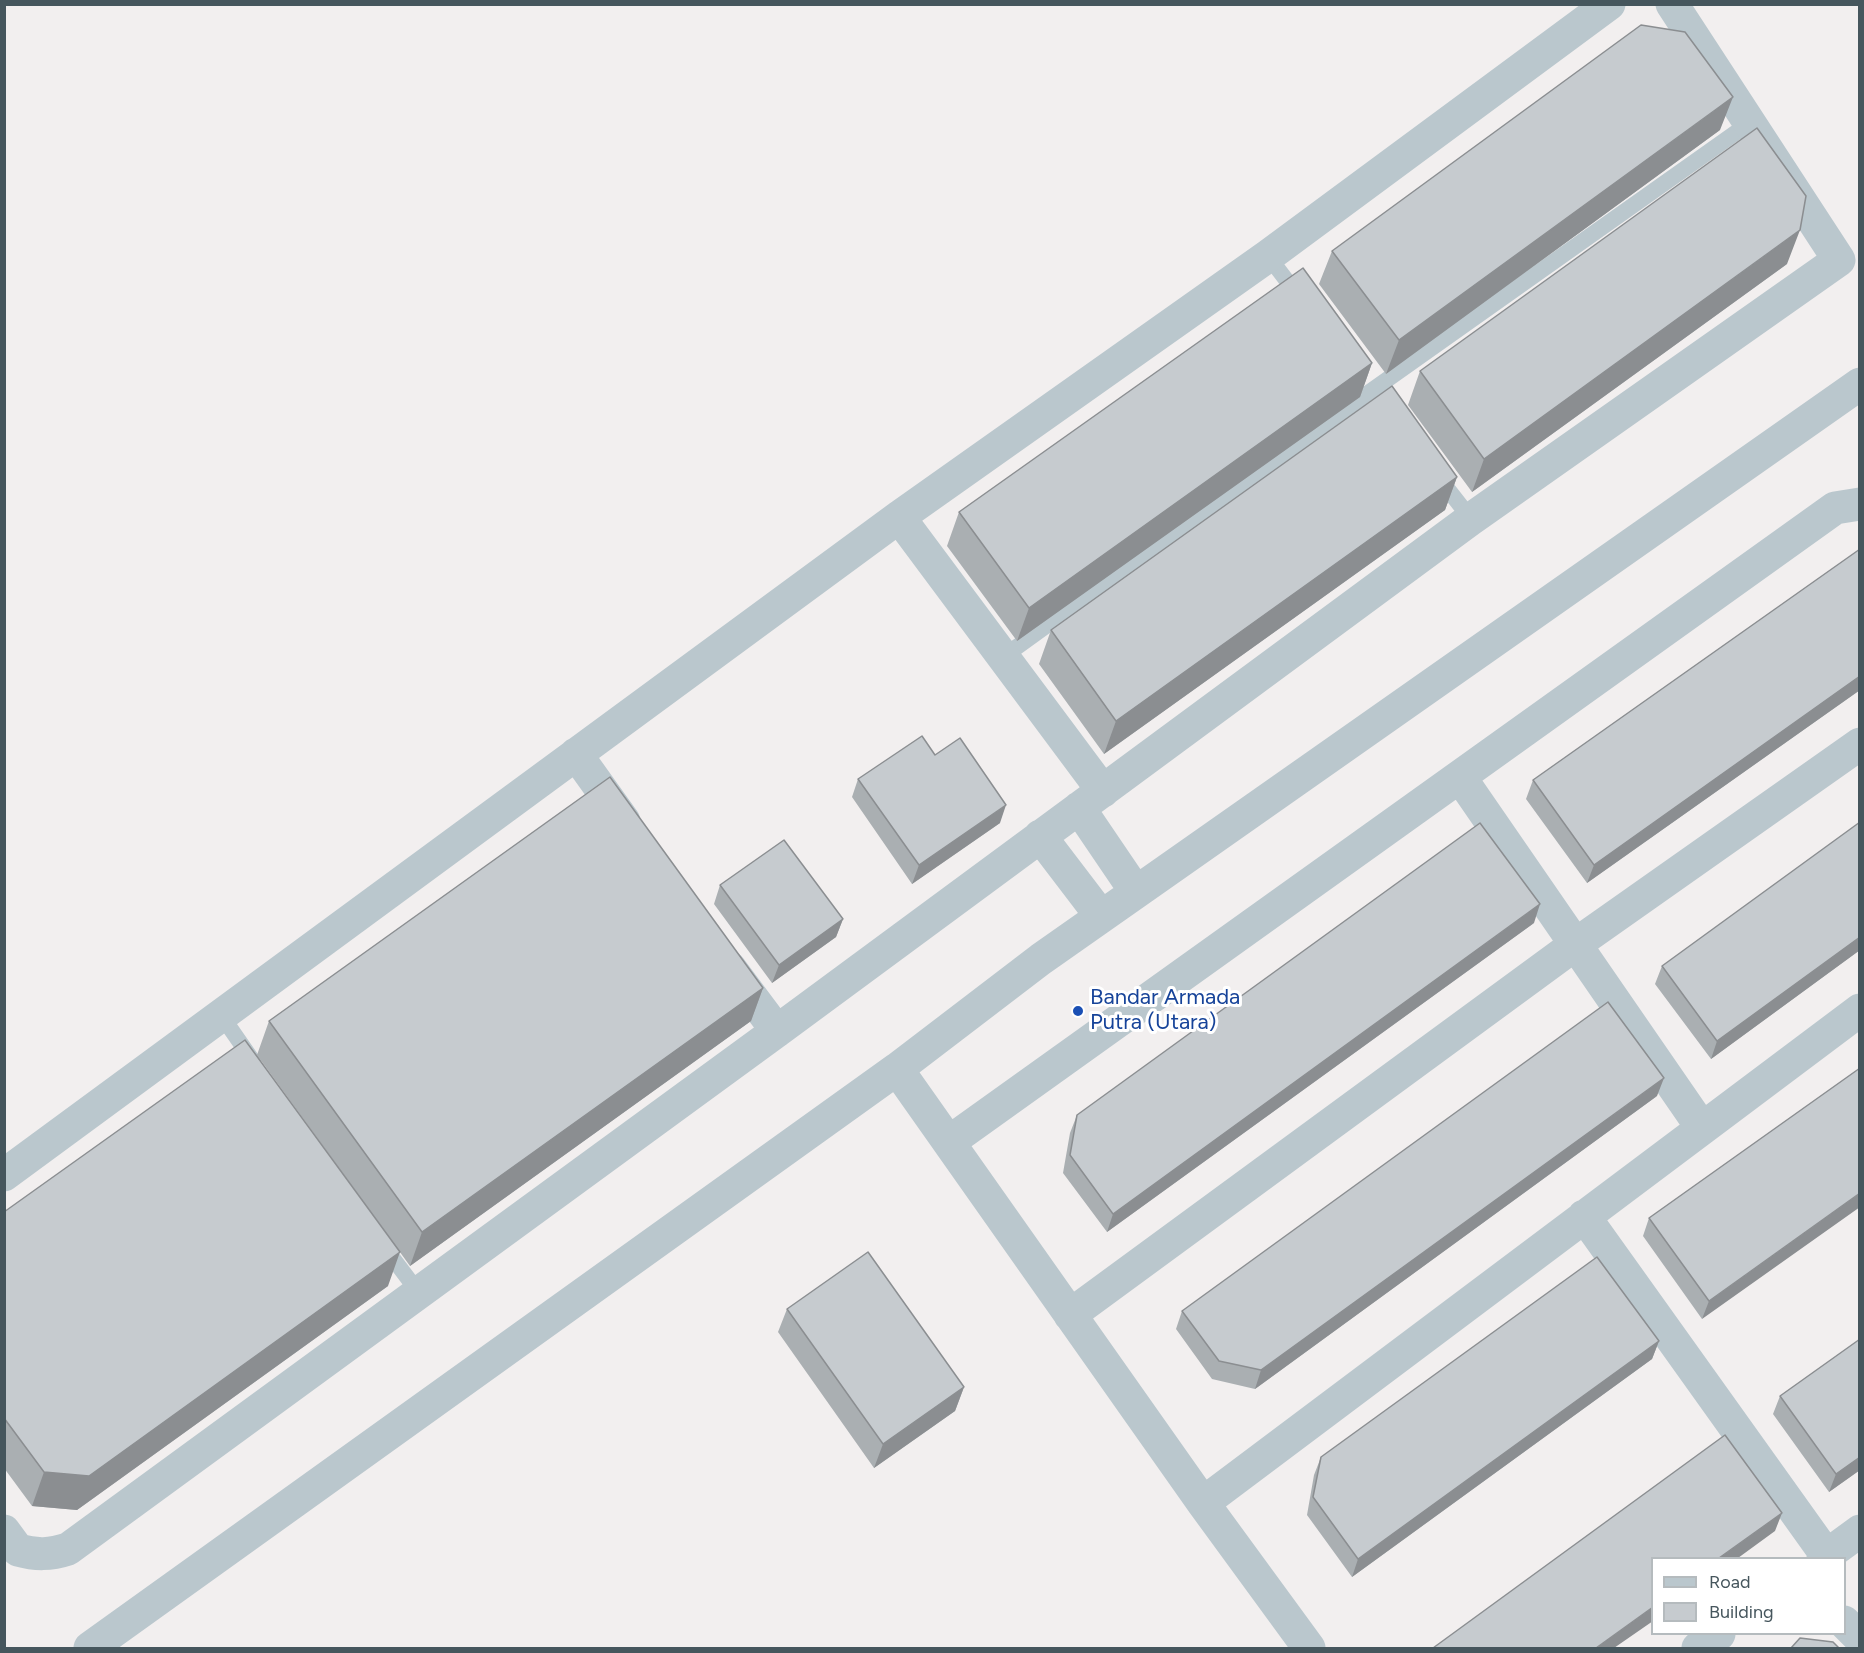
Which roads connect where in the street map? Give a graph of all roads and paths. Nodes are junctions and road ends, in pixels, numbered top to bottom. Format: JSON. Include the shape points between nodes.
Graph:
{"nodes":[{"id":1,"x":1609,"y":4,"type":"edge"},
{"id":2,"x":1672,"y":4,"type":"edge"},
{"id":3,"x":1748,"y":124,"type":"junction"},
{"id":4,"x":1268,"y":256,"type":"junction"},
{"id":5,"x":1309,"y":310,"type":"edge"},
{"id":6,"x":1860,"y":384,"type":"edge"},
{"id":7,"x":1428,"y":464,"type":"edge"},
{"id":8,"x":1860,"y":504,"type":"edge"},
{"id":9,"x":899,"y":517,"type":"junction"},
{"id":10,"x":1471,"y":519,"type":"junction"},
{"id":11,"x":1003,"y":657,"type":"junction"},
{"id":12,"x":1860,"y":744,"type":"edge"},
{"id":13,"x":576,"y":754,"type":"junction"},
{"id":14,"x":1460,"y":777,"type":"junction"},
{"id":15,"x":1091,"y":799,"type":"junction"},
{"id":16,"x":1040,"y":837,"type":"junction"},
{"id":17,"x":644,"y":849,"type":"edge"},
{"id":18,"x":1136,"y":892,"type":"junction"},
{"id":19,"x":1101,"y":916,"type":"junction"},
{"id":20,"x":1576,"y":944,"type":"junction"},
{"id":21,"x":713,"y":945,"type":"edge"},
{"id":22,"x":1860,"y":1010,"type":"edge"},
{"id":23,"x":221,"y":1015,"type":"junction"},
{"id":24,"x":777,"y":1031,"type":"junction"},
{"id":25,"x":897,"y":1070,"type":"junction"},
{"id":26,"x":261,"y":1073,"type":"edge"},
{"id":27,"x":1702,"y":1128,"type":"junction"},
{"id":28,"x":949,"y":1142,"type":"junction"},
{"id":29,"x":4,"y":1175,"type":"edge"},
{"id":30,"x":1584,"y":1216,"type":"junction"},
{"id":31,"x":369,"y":1227,"type":"edge"},
{"id":32,"x":419,"y":1293,"type":"junction"},
{"id":33,"x":1070,"y":1315,"type":"junction"},
{"id":34,"x":1203,"y":1503,"type":"junction"},
{"id":35,"x":4,"y":1531,"type":"edge"},
{"id":36,"x":1860,"y":1531,"type":"edge"},
{"id":37,"x":1825,"y":1557,"type":"edge"},
{"id":38,"x":1846,"y":1624,"type":"edge"},
{"id":39,"x":1718,"y":1635,"type":"edge"},
{"id":40,"x":1860,"y":1638,"type":"edge"},
{"id":41,"x":90,"y":1648,"type":"edge"},
{"id":42,"x":1309,"y":1648,"type":"edge"},
{"id":43,"x":1698,"y":1648,"type":"edge"}],
"edges":[{"from":1,"to":4,"type":"street"},
{"from":2,"to":3,"type":"street"},
{"from":3,"to":10,"type":"street","via":[[1839,260]]},
{"from":3,"to":11,"type":"lane"},
{"from":4,"to":5,"type":"lane"},
{"from":4,"to":9,"type":"street"},
{"from":6,"to":18,"type":"street"},
{"from":7,"to":10,"type":"lane"},
{"from":8,"to":14,"type":"street","via":[[1835,508]]},
{"from":9,"to":11,"type":"street"},
{"from":9,"to":13,"type":"street"},
{"from":10,"to":15,"type":"street"},
{"from":11,"to":15,"type":"street"},
{"from":12,"to":20,"type":"street"},
{"from":13,"to":17,"type":"street"},
{"from":13,"to":23,"type":"street"},
{"from":14,"to":20,"type":"street"},
{"from":14,"to":28,"type":"street"},
{"from":15,"to":16,"type":"street"},
{"from":15,"to":18,"type":"street"},
{"from":16,"to":19,"type":"street"},
{"from":16,"to":24,"type":"street"},
{"from":18,"to":19,"type":"street"},
{"from":19,"to":25,"type":"street"},
{"from":20,"to":27,"type":"street"},
{"from":20,"to":33,"type":"street"},
{"from":21,"to":24,"type":"street"},
{"from":22,"to":27,"type":"street"},
{"from":23,"to":26,"type":"lane"},
{"from":23,"to":29,"type":"street"},
{"from":24,"to":32,"type":"street"},
{"from":25,"to":28,"type":"street"},
{"from":25,"to":41,"type":"street"},
{"from":27,"to":30,"type":"street"},
{"from":28,"to":33,"type":"street"},
{"from":30,"to":34,"type":"street"},
{"from":30,"to":37,"type":"street"},
{"from":31,"to":32,"type":"lane"},
{"from":32,"to":35,"type":"street","via":[[68,1549],[51,1554],[18,1550]]},
{"from":33,"to":34,"type":"street"},
{"from":34,"to":42,"type":"street"},
{"from":36,"to":37,"type":"street"},
{"from":38,"to":40,"type":"street"},
{"from":39,"to":43,"type":"street"}]}
